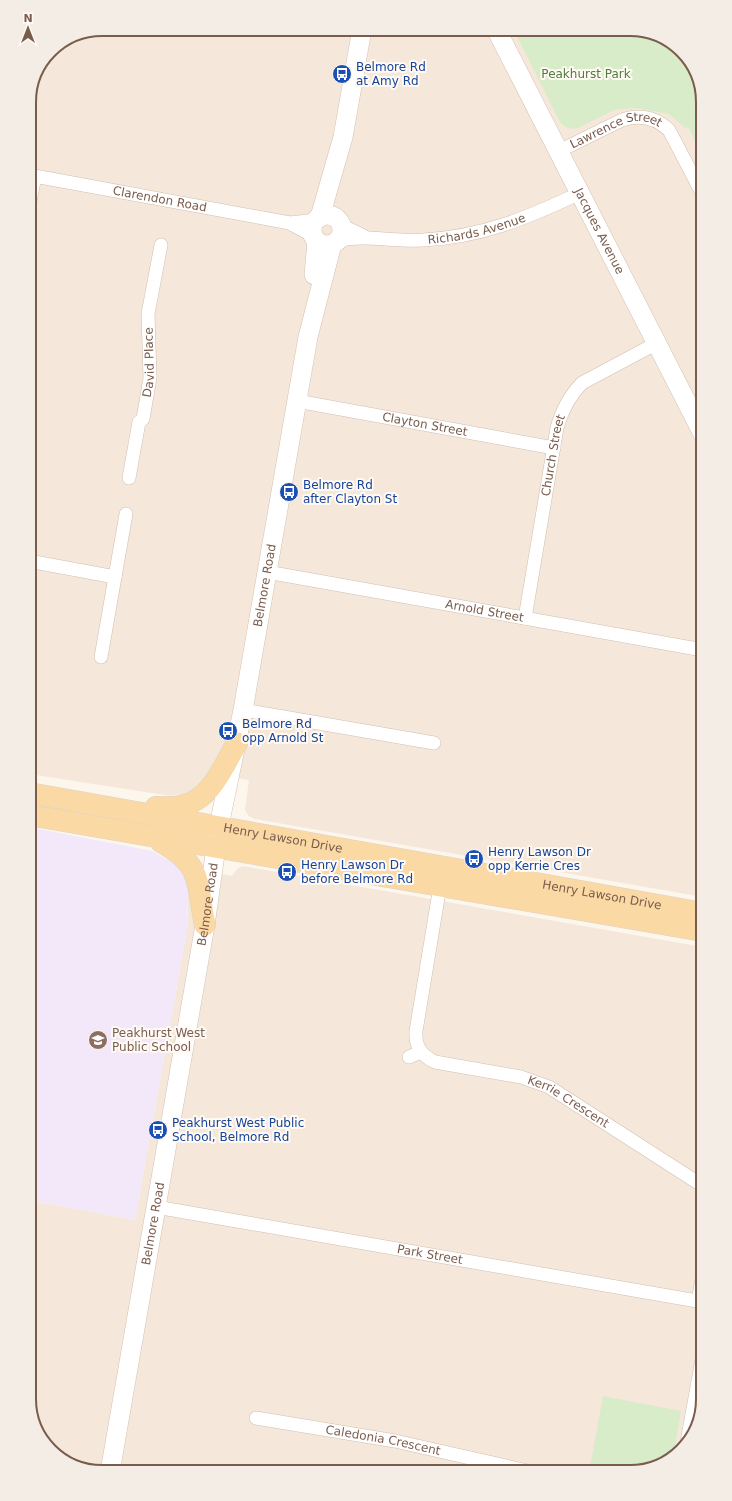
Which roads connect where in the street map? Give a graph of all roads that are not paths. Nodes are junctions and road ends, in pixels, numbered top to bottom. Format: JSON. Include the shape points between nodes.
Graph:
{"nodes":[{"id":1,"x":361,"y":36,"type":"edge"},
{"id":2,"x":500,"y":36,"type":"edge"},
{"id":3,"x":559,"y":151,"type":"junction"},
{"id":4,"x":36,"y":177,"type":"edge"},
{"id":5,"x":696,"y":182,"type":"edge"},
{"id":6,"x":580,"y":193,"type":"junction"},
{"id":7,"x":327,"y":230,"type":"junction"},
{"id":8,"x":160,"y":245,"type":"dead end"},
{"id":9,"x":657,"y":343,"type":"junction"},
{"id":10,"x":297,"y":401,"type":"junction"},
{"id":11,"x":696,"y":420,"type":"edge"},
{"id":12,"x":554,"y":448,"type":"junction"},
{"id":13,"x":128,"y":478,"type":"dead end"},
{"id":14,"x":126,"y":514,"type":"dead end"},
{"id":15,"x":36,"y":563,"type":"edge"},
{"id":16,"x":267,"y":572,"type":"junction"},
{"id":17,"x":115,"y":577,"type":"junction"},
{"id":18,"x":525,"y":618,"type":"junction"},
{"id":19,"x":696,"y":649,"type":"edge"},
{"id":20,"x":101,"y":657,"type":"dead end"},
{"id":21,"x":243,"y":710,"type":"junction"},
{"id":22,"x":237,"y":743,"type":"junction"},
{"id":23,"x":434,"y":743,"type":"dead end"},
{"id":24,"x":36,"y":795,"type":"edge"},
{"id":25,"x":103,"y":808,"type":"junction"},
{"id":26,"x":36,"y":816,"type":"edge"},
{"id":27,"x":219,"y":826,"type":"junction"},
{"id":28,"x":153,"y":837,"type":"junction"},
{"id":29,"x":216,"y":848,"type":"junction"},
{"id":30,"x":440,"y":886,"type":"junction"},
{"id":31,"x":696,"y":911,"type":"edge"},
{"id":32,"x":205,"y":925,"type":"junction"},
{"id":33,"x":696,"y":931,"type":"edge"},
{"id":34,"x":696,"y":1182,"type":"edge"},
{"id":35,"x":156,"y":1207,"type":"junction"},
{"id":36,"x":696,"y":1300,"type":"edge"},
{"id":37,"x":696,"y":1392,"type":"edge"},
{"id":38,"x":256,"y":1418,"type":"dead end"},
{"id":39,"x":690,"y":1425,"type":"edge"},
{"id":40,"x":111,"y":1465,"type":"edge"},
{"id":41,"x":501,"y":1465,"type":"edge"}],
"edges":[{"from":1,"to":7,"type":"main road","name":"Belmore Road"},
{"from":2,"to":3,"type":"main road","name":"Jacques Avenue"},
{"from":3,"to":5,"type":"street","name":"Lawrence Street","via":[[622,120],[630,117],[648,117],[669,130]]},
{"from":3,"to":6,"type":"main road","name":"Jacques Avenue"},
{"from":4,"to":7,"type":"street","name":"Clarendon Road"},
{"from":6,"to":7,"type":"street","name":"Richards Avenue","via":[[513,223],[468,236],[421,241],[368,238]]},
{"from":6,"to":9,"type":"main road","name":"Jacques Avenue"},
{"from":7,"to":10,"type":"main road","name":"Belmore Road"},
{"from":8,"to":13,"type":"street","name":"David Place","via":[[148,314],[148,387]]},
{"from":9,"to":11,"type":"main road","name":"Jacques Avenue"},
{"from":9,"to":12,"type":"street","name":"Church Street","via":[[591,377],[575,390],[561,416]]},
{"from":10,"to":12,"type":"street","name":"Clayton Street"},
{"from":10,"to":16,"type":"main road","name":"Belmore Road"},
{"from":12,"to":18,"type":"street","name":"Church Street"},
{"from":14,"to":17,"type":"street"},
{"from":15,"to":17,"type":"street"},
{"from":16,"to":18,"type":"street","name":"Arnold Street"},
{"from":16,"to":21,"type":"main road","name":"Belmore Road"},
{"from":17,"to":20,"type":"street"},
{"from":18,"to":19,"type":"street","name":"Arnold Street"},
{"from":21,"to":22,"type":"main road","name":"Belmore Road"},
{"from":21,"to":23,"type":"street"},
{"from":22,"to":25,"type":"main road","via":[[210,788],[196,800],[180,806]]},
{"from":22,"to":27,"type":"main road","name":"Belmore Road"},
{"from":24,"to":25,"type":"main road","name":"Henry Lawson Drive"},
{"from":25,"to":27,"type":"main road","name":"Henry Lawson Drive"},
{"from":26,"to":28,"type":"main road","name":"Henry Lawson Drive"},
{"from":27,"to":29,"type":"main road","name":"Belmore Road"},
{"from":27,"to":31,"type":"main road","name":"Henry Lawson Drive"},
{"from":28,"to":29,"type":"main road","name":"Henry Lawson Drive"},
{"from":28,"to":32,"type":"main road","via":[[190,863],[199,886]]},
{"from":29,"to":30,"type":"main road","name":"Henry Lawson Drive"},
{"from":29,"to":32,"type":"main road","name":"Belmore Road"},
{"from":30,"to":33,"type":"main road","name":"Henry Lawson Drive"},
{"from":30,"to":34,"type":"street","name":"Kerrie Crescent","via":[[416,1031],[415,1055],[435,1062],[520,1077],[549,1088]]},
{"from":32,"to":35,"type":"main road","name":"Belmore Road"},
{"from":35,"to":36,"type":"street","name":"Park Street"},
{"from":35,"to":40,"type":"main road","name":"Belmore Road"},
{"from":37,"to":39,"type":"street"},
{"from":38,"to":41,"type":"street","name":"Caledonia Crescent","via":[[395,1441]]}]}
